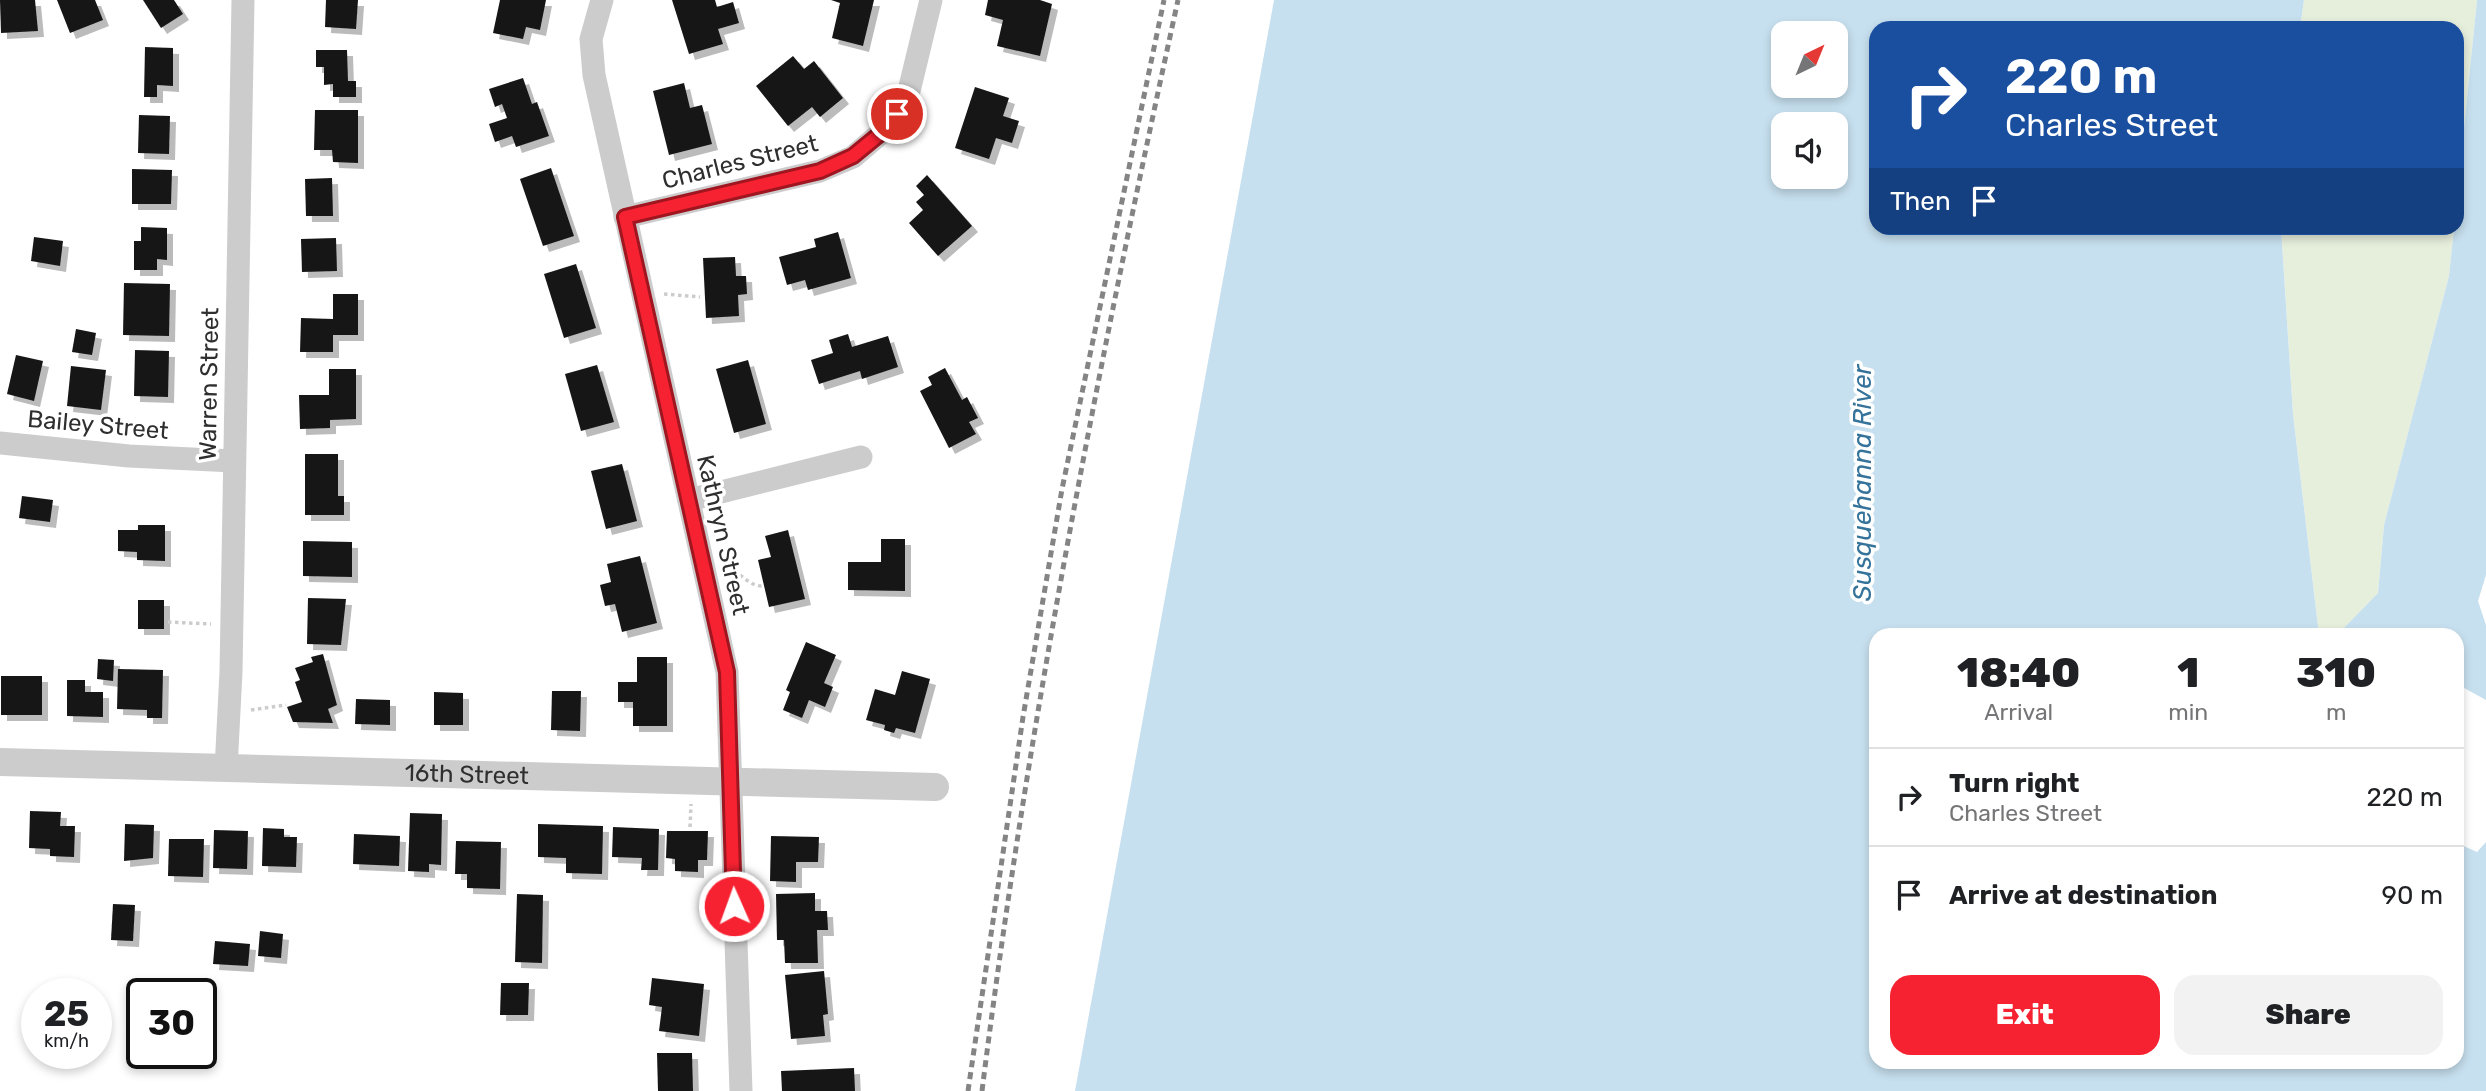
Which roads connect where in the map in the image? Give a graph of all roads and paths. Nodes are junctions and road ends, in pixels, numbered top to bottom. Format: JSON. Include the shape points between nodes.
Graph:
{"nodes":[{"id":1,"x":243,"y":0,"type":"edge"},
{"id":2,"x":602,"y":0,"type":"edge"},
{"id":3,"x":931,"y":0,"type":"edge"},
{"id":4,"x":625,"y":217,"type":"junction"},
{"id":5,"x":642,"y":288,"type":"junction"},
{"id":6,"x":700,"y":297,"type":"dead end"},
{"id":7,"x":0,"y":443,"type":"edge"},
{"id":8,"x":861,"y":457,"type":"dead end"},
{"id":9,"x":234,"y":461,"type":"junction"},
{"id":10,"x":689,"y":500,"type":"junction"},
{"id":11,"x":705,"y":574,"type":"junction"},
{"id":12,"x":762,"y":586,"type":"dead end"},
{"id":13,"x":168,"y":622,"type":"dead end"},
{"id":14,"x":231,"y":625,"type":"junction"},
{"id":15,"x":286,"y":705,"type":"dead end"},
{"id":16,"x":229,"y":709,"type":"junction"},
{"id":17,"x":0,"y":762,"type":"edge"},
{"id":18,"x":226,"y":769,"type":"junction"},
{"id":19,"x":729,"y":781,"type":"junction"},
{"id":20,"x":935,"y":787,"type":"dead end"},
{"id":21,"x":741,"y":1091,"type":"edge"}],
"edges":[{"from":1,"to":9,"type":"street","name":"Warren Street"},
{"from":2,"to":4,"type":"street","name":"Kathryn Street","via":[[591,55]]},
{"from":3,"to":4,"type":"street","name":"Charles Street","via":[[909,92],[881,133],[853,156],[820,171]]},
{"from":4,"to":5,"type":"street","name":"Kathryn Street"},
{"from":5,"to":6,"type":"path"},
{"from":5,"to":10,"type":"street","name":"Kathryn Street"},
{"from":7,"to":9,"type":"street","name":"Bailey Street"},
{"from":8,"to":10,"type":"street"},
{"from":9,"to":14,"type":"street","name":"Warren Street"},
{"from":10,"to":11,"type":"street","name":"Kathryn Street"},
{"from":11,"to":12,"type":"path","via":[[733,570],[751,584]]},
{"from":11,"to":19,"type":"street","name":"Kathryn Street","via":[[727,672]]},
{"from":13,"to":14,"type":"path"},
{"from":14,"to":16,"type":"street","name":"Warren Street"},
{"from":15,"to":16,"type":"path"},
{"from":16,"to":18,"type":"street","name":"Warren Street"},
{"from":17,"to":18,"type":"street","name":"16th Street"},
{"from":18,"to":19,"type":"street","name":"16th Street"},
{"from":19,"to":20,"type":"street","name":"16th Street"},
{"from":19,"to":21,"type":"street","name":"Kathryn Street"}]}
